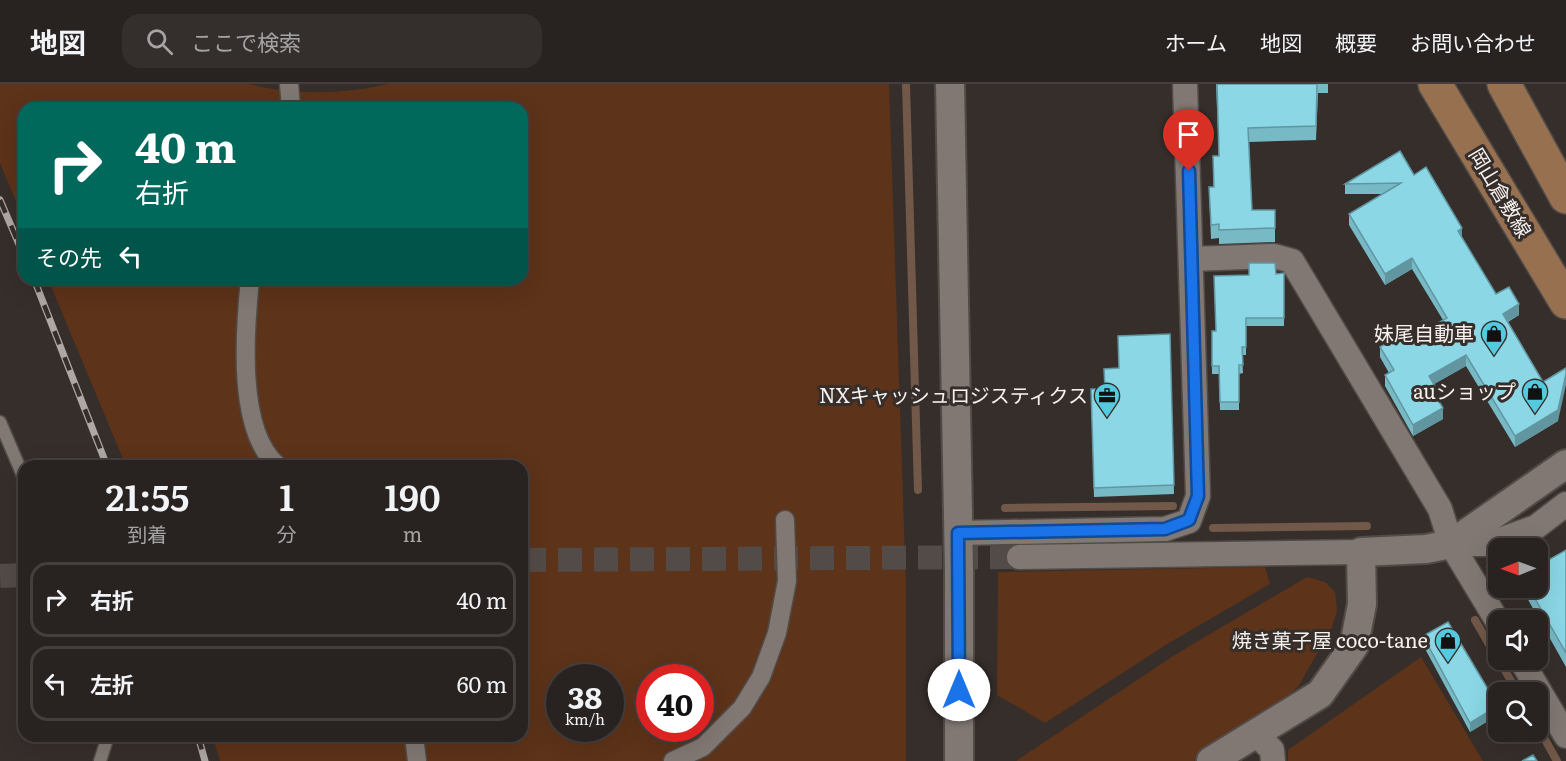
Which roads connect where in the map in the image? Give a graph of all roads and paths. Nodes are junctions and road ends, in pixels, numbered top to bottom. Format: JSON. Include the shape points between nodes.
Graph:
{"nodes":[{"id":1,"x":289,"y":84,"type":"edge"},
{"id":2,"x":950,"y":84,"type":"edge"},
{"id":3,"x":1185,"y":84,"type":"edge"},
{"id":4,"x":1435,"y":84,"type":"edge"},
{"id":5,"x":1503,"y":84,"type":"edge"},
{"id":6,"x":290,"y":102,"type":"edge"},
{"id":7,"x":1564,"y":190,"type":"edge"},
{"id":8,"x":1192,"y":259,"type":"junction"},
{"id":9,"x":250,"y":285,"type":"edge"},
{"id":10,"x":1566,"y":302,"type":"edge"},
{"id":11,"x":0,"y":422,"type":"edge"},
{"id":12,"x":273,"y":460,"type":"edge"},
{"id":13,"x":18,"y":464,"type":"edge"},
{"id":14,"x":1566,"y":464,"type":"edge"},
{"id":15,"x":1566,"y":504,"type":"edge"},
{"id":16,"x":785,"y":520,"type":"dead end"},
{"id":17,"x":958,"y":533,"type":"junction"},
{"id":18,"x":1451,"y":544,"type":"junction"},
{"id":19,"x":1360,"y":552,"type":"junction"},
{"id":20,"x":1019,"y":557,"type":"tunnel mouth"},
{"id":21,"x":1491,"y":610,"type":"edge"},
{"id":22,"x":1527,"y":670,"type":"edge"},
{"id":23,"x":1255,"y":733,"type":"junction"},
{"id":24,"x":1566,"y":736,"type":"edge"},
{"id":25,"x":106,"y":742,"type":"edge"},
{"id":26,"x":415,"y":742,"type":"edge"},
{"id":27,"x":705,"y":754,"type":"edge"},
{"id":28,"x":100,"y":761,"type":"edge"},
{"id":29,"x":417,"y":761,"type":"edge"},
{"id":30,"x":673,"y":761,"type":"edge"},
{"id":31,"x":958,"y":761,"type":"edge"},
{"id":32,"x":1211,"y":761,"type":"edge"},
{"id":33,"x":1273,"y":761,"type":"edge"}],
"edges":[{"from":1,"to":6,"type":"street"},
{"from":2,"to":17,"type":"street"},
{"from":3,"to":8,"type":"street"},
{"from":4,"to":10,"type":"main road","name":"岡山倉敷線"},
{"from":5,"to":7,"type":"main road"},
{"from":8,"to":17,"type":"street","via":[[1198,496],[1189,520],[1165,529]]},
{"from":8,"to":18,"type":"street","via":[[1274,256],[1292,261],[1440,509]]},
{"from":9,"to":12,"type":"street","via":[[246,347],[253,418],[262,446]]},
{"from":11,"to":13,"type":"lane"},
{"from":14,"to":18,"type":"street"},
{"from":15,"to":18,"type":"street","via":[[1536,527],[1489,544]]},
{"from":16,"to":27,"type":"street","via":[[786,580],[770,655],[742,708]]},
{"from":17,"to":31,"type":"street"},
{"from":18,"to":19,"type":"street"},
{"from":18,"to":21,"type":"street"},
{"from":19,"to":20,"type":"street"},
{"from":19,"to":23,"type":"street","via":[[1362,604],[1354,646],[1320,694]]},
{"from":22,"to":24,"type":"street"},
{"from":23,"to":32,"type":"street"},
{"from":23,"to":33,"type":"street","via":[[1272,750]]},
{"from":25,"to":28,"type":"lane"},
{"from":26,"to":29,"type":"street"},
{"from":27,"to":30,"type":"street"}]}
